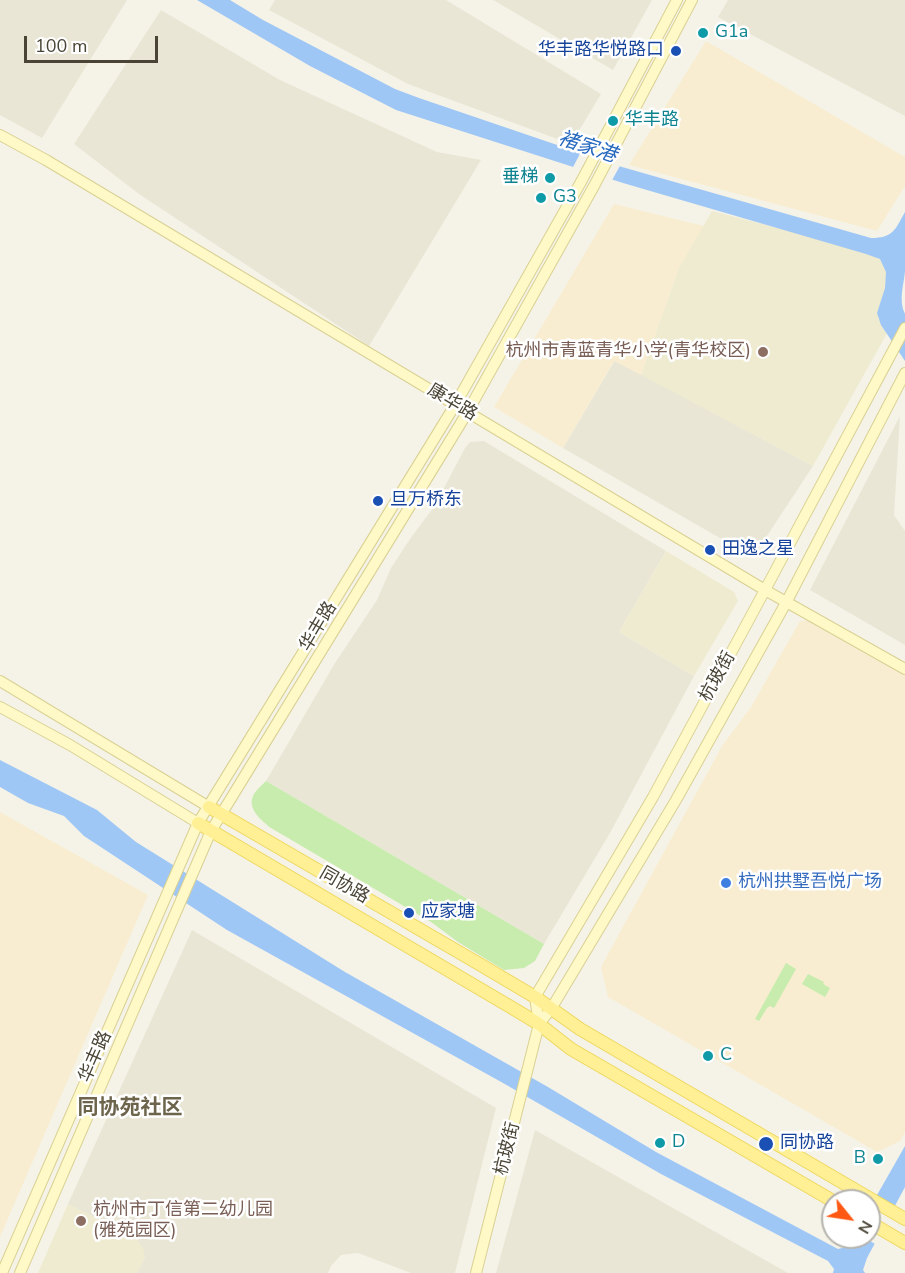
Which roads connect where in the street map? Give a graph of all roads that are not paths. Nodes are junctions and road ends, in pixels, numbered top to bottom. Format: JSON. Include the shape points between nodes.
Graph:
{"nodes":[{"id":1,"x":676,"y":0,"type":"edge"},
{"id":2,"x":692,"y":0,"type":"edge"},
{"id":3,"x":0,"y":135,"type":"edge"},
{"id":4,"x":905,"y":328,"type":"edge"},
{"id":5,"x":905,"y":373,"type":"edge"},
{"id":6,"x":455,"y":405,"type":"junction"},
{"id":7,"x":467,"y":413,"type":"junction"},
{"id":8,"x":765,"y":590,"type":"junction"},
{"id":9,"x":787,"y":602,"type":"junction"},
{"id":10,"x":905,"y":669,"type":"edge"},
{"id":11,"x":0,"y":681,"type":"edge"},
{"id":12,"x":0,"y":707,"type":"edge"},
{"id":13,"x":209,"y":807,"type":"junction"},
{"id":14,"x":221,"y":814,"type":"junction"},
{"id":15,"x":198,"y":823,"type":"junction"},
{"id":16,"x":211,"y":831,"type":"junction"},
{"id":17,"x":535,"y":998,"type":"junction"},
{"id":18,"x":551,"y":1009,"type":"junction"},
{"id":19,"x":539,"y":1024,"type":"junction"},
{"id":20,"x":821,"y":1194,"type":"edge"},
{"id":21,"x":901,"y":1217,"type":"edge"},
{"id":22,"x":881,"y":1229,"type":"edge"},
{"id":23,"x":905,"y":1243,"type":"edge"},
{"id":24,"x":2,"y":1273,"type":"edge"},
{"id":25,"x":20,"y":1273,"type":"edge"},
{"id":26,"x":476,"y":1273,"type":"edge"}],
"edges":[{"from":1,"to":6,"type":"main road","name":"华丰路","via":[[582,180]]},
{"from":2,"to":7,"type":"main road","name":"华丰路","via":[[610,157]]},
{"from":3,"to":6,"type":"main road","name":"康华路"},
{"from":4,"to":8,"type":"main road","name":"杭玻街"},
{"from":5,"to":9,"type":"main road","name":"杭玻街"},
{"from":6,"to":7,"type":"main road","name":"康华路"},
{"from":6,"to":13,"type":"main road","name":"华丰路"},
{"from":7,"to":8,"type":"main road","name":"康华路"},
{"from":7,"to":14,"type":"main road","name":"华丰路"},
{"from":8,"to":9,"type":"main road","name":"康华路"},
{"from":8,"to":17,"type":"main road","name":"杭玻街","via":[[653,797]]},
{"from":9,"to":10,"type":"main road","name":"康华路"},
{"from":9,"to":18,"type":"main road","name":"杭玻街","via":[[676,800]]},
{"from":11,"to":13,"type":"main road","name":"同协路"},
{"from":12,"to":15,"type":"main road","name":"同协路"},
{"from":13,"to":14,"type":"main road","name":"同协路"},
{"from":13,"to":15,"type":"main road","name":"华丰路"},
{"from":14,"to":16,"type":"main road","name":"华丰路"},
{"from":14,"to":17,"type":"main road","name":"同协路"},
{"from":15,"to":16,"type":"main road","name":"同协路"},
{"from":15,"to":24,"type":"main road","name":"华丰路"},
{"from":16,"to":19,"type":"main road","name":"同协路"},
{"from":16,"to":25,"type":"main road","name":"华丰路"},
{"from":17,"to":18,"type":"main road","name":"同协路"},
{"from":17,"to":19,"type":"main road","name":"杭玻街"},
{"from":18,"to":19,"type":"main road","name":"杭玻街"},
{"from":18,"to":21,"type":"main road","name":"同协路"},
{"from":19,"to":20,"type":"main road","name":"同协路","via":[[571,1049]]},
{"from":19,"to":26,"type":"main road","name":"杭玻街"},
{"from":22,"to":23,"type":"main road"}]}
